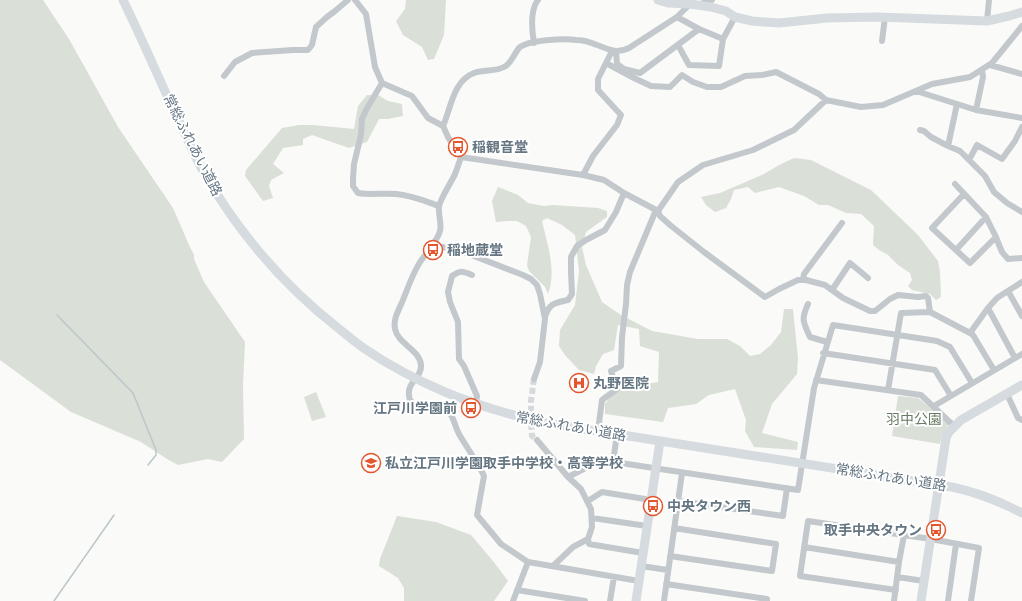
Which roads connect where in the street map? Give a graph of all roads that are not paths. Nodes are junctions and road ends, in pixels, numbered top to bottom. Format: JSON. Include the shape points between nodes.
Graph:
{"nodes":[{"id":1,"x":123,"y":0,"type":"edge"},
{"id":2,"x":348,"y":0,"type":"edge"},
{"id":3,"x":354,"y":0,"type":"edge"},
{"id":4,"x":538,"y":0,"type":"edge"},
{"id":5,"x":658,"y":0,"type":"edge"},
{"id":6,"x":712,"y":0,"type":"edge"},
{"id":7,"x":989,"y":0,"type":"edge"},
{"id":8,"x":692,"y":3,"type":"edge"},
{"id":9,"x":1022,"y":12,"type":"edge"},
{"id":10,"x":676,"y":17,"type":"junction"},
{"id":11,"x":735,"y":17,"type":"junction"},
{"id":12,"x":885,"y":17,"type":"junction"},
{"id":13,"x":987,"y":21,"type":"junction"},
{"id":14,"x":1022,"y":26,"type":"edge"},
{"id":15,"x":700,"y":29,"type":"junction"},
{"id":16,"x":722,"y":39,"type":"junction"},
{"id":17,"x":882,"y":41,"type":"dead end"},
{"id":18,"x":534,"y":43,"type":"junction"},
{"id":19,"x":678,"y":45,"type":"junction"},
{"id":20,"x":614,"y":51,"type":"junction"},
{"id":21,"x":606,"y":63,"type":"junction"},
{"id":22,"x":689,"y":65,"type":"junction"},
{"id":23,"x":990,"y":65,"type":"junction"},
{"id":24,"x":982,"y":70,"type":"junction"},
{"id":25,"x":1022,"y":74,"type":"edge"},
{"id":26,"x":224,"y":76,"type":"dead end"},
{"id":27,"x":684,"y":77,"type":"junction"},
{"id":28,"x":382,"y":83,"type":"junction"},
{"id":29,"x":916,"y":91,"type":"junction"},
{"id":30,"x":826,"y":100,"type":"junction"},
{"id":31,"x":957,"y":104,"type":"junction"},
{"id":32,"x":976,"y":110,"type":"junction"},
{"id":33,"x":1022,"y":118,"type":"edge"},
{"id":34,"x":443,"y":126,"type":"junction"},
{"id":35,"x":1022,"y":127,"type":"edge"},
{"id":36,"x":920,"y":130,"type":"dead end"},
{"id":37,"x":948,"y":146,"type":"junction"},
{"id":38,"x":461,"y":157,"type":"junction"},
{"id":39,"x":969,"y":160,"type":"junction"},
{"id":40,"x":584,"y":175,"type":"junction"},
{"id":41,"x":955,"y":184,"type":"dead end"},
{"id":42,"x":624,"y":193,"type":"junction"},
{"id":43,"x":964,"y":194,"type":"junction"},
{"id":44,"x":439,"y":206,"type":"junction"},
{"id":45,"x":657,"y":210,"type":"junction"},
{"id":46,"x":1022,"y":212,"type":"edge"},
{"id":47,"x":986,"y":217,"type":"junction"},
{"id":48,"x":842,"y":223,"type":"dead end"},
{"id":49,"x":996,"y":237,"type":"junction"},
{"id":50,"x":432,"y":246,"type":"junction"},
{"id":51,"x":956,"y":250,"type":"junction"},
{"id":52,"x":1022,"y":258,"type":"edge"},
{"id":53,"x":472,"y":275,"type":"dead end"},
{"id":54,"x":868,"y":278,"type":"dead end"},
{"id":55,"x":803,"y":280,"type":"junction"},
{"id":56,"x":1022,"y":282,"type":"edge"},
{"id":57,"x":832,"y":290,"type":"junction"},
{"id":58,"x":1008,"y":291,"type":"junction"},
{"id":59,"x":808,"y":304,"type":"dead end"},
{"id":60,"x":988,"y":308,"type":"junction"},
{"id":61,"x":930,"y":312,"type":"junction"},
{"id":62,"x":1022,"y":316,"type":"edge"},
{"id":63,"x":545,"y":319,"type":"junction"},
{"id":64,"x":970,"y":332,"type":"junction"},
{"id":65,"x":897,"y":336,"type":"junction"},
{"id":66,"x":827,"y":342,"type":"junction"},
{"id":67,"x":824,"y":353,"type":"junction"},
{"id":68,"x":1022,"y":354,"type":"edge"},
{"id":69,"x":1015,"y":358,"type":"junction"},
{"id":70,"x":893,"y":363,"type":"junction"},
{"id":71,"x":994,"y":370,"type":"junction"},
{"id":72,"x":416,"y":378,"type":"junction"},
{"id":73,"x":534,"y":379,"type":"tunnel mouth"},
{"id":74,"x":816,"y":380,"type":"junction"},
{"id":75,"x":972,"y":383,"type":"junction"},
{"id":76,"x":1022,"y":385,"type":"edge"},
{"id":77,"x":888,"y":390,"type":"junction"},
{"id":78,"x":1007,"y":394,"type":"junction"},
{"id":79,"x":951,"y":396,"type":"junction"},
{"id":80,"x":476,"y":404,"type":"junction"},
{"id":81,"x":934,"y":406,"type":"junction"},
{"id":82,"x":1022,"y":420,"type":"edge"},
{"id":83,"x":954,"y":426,"type":"junction"},
{"id":84,"x":598,"y":431,"type":"junction"},
{"id":85,"x":617,"y":434,"type":"junction"},
{"id":86,"x":537,"y":440,"type":"tunnel mouth"},
{"id":87,"x":660,"y":441,"type":"junction"},
{"id":88,"x":613,"y":462,"type":"junction"},
{"id":89,"x":802,"y":463,"type":"junction"},
{"id":90,"x":656,"y":469,"type":"junction"},
{"id":91,"x":682,"y":473,"type":"junction"},
{"id":92,"x":568,"y":477,"type":"junction"},
{"id":93,"x":939,"y":484,"type":"junction"},
{"id":94,"x":787,"y":488,"type":"junction"},
{"id":95,"x":588,"y":500,"type":"junction"},
{"id":96,"x":651,"y":500,"type":"junction"},
{"id":97,"x":678,"y":501,"type":"junction"},
{"id":98,"x":1022,"y":512,"type":"edge"},
{"id":99,"x":592,"y":518,"type":"junction"},
{"id":100,"x":647,"y":526,"type":"junction"},
{"id":101,"x":674,"y":528,"type":"junction"},
{"id":102,"x":904,"y":535,"type":"junction"},
{"id":103,"x":588,"y":539,"type":"junction"},
{"id":104,"x":931,"y":539,"type":"junction"},
{"id":105,"x":956,"y":544,"type":"junction"},
{"id":106,"x":804,"y":548,"type":"junction"},
{"id":107,"x":643,"y":553,"type":"junction"},
{"id":108,"x":670,"y":556,"type":"junction"},
{"id":109,"x":528,"y":562,"type":"junction"},
{"id":110,"x":899,"y":562,"type":"junction"},
{"id":111,"x":553,"y":566,"type":"junction"},
{"id":112,"x":641,"y":566,"type":"junction"},
{"id":113,"x":668,"y":570,"type":"junction"},
{"id":114,"x":614,"y":577,"type":"junction"},
{"id":115,"x":897,"y":577,"type":"junction"},
{"id":116,"x":639,"y":581,"type":"junction"},
{"id":117,"x":924,"y":581,"type":"junction"},
{"id":118,"x":666,"y":584,"type":"junction"},
{"id":119,"x":517,"y":590,"type":"junction"},
{"id":120,"x":896,"y":590,"type":"junction"},
{"id":121,"x":513,"y":601,"type":"edge"},
{"id":122,"x":585,"y":601,"type":"edge"},
{"id":123,"x":610,"y":601,"type":"edge"},
{"id":124,"x":636,"y":601,"type":"edge"},
{"id":125,"x":664,"y":601,"type":"edge"},
{"id":126,"x":767,"y":601,"type":"edge"},
{"id":127,"x":894,"y":601,"type":"edge"},
{"id":128,"x":921,"y":601,"type":"edge"},
{"id":129,"x":948,"y":601,"type":"edge"},
{"id":130,"x":971,"y":601,"type":"edge"}],
"edges":[{"from":1,"to":72,"type":"street","name":"常総ふれあい道路","via":[[204,172],[251,242],[278,274],[322,316],[364,348]]},
{"from":2,"to":26,"type":"street","via":[[316,27],[312,45],[308,50],[252,53],[235,62]]},
{"from":3,"to":28,"type":"street","via":[[366,14],[375,67]]},
{"from":4,"to":18,"type":"street","via":[[532,21]]},
{"from":5,"to":8,"type":"street","via":[[668,3]]},
{"from":6,"to":8,"type":"street"},
{"from":7,"to":13,"type":"street"},
{"from":8,"to":10,"type":"street"},
{"from":8,"to":11,"type":"street","via":[[726,11]]},
{"from":9,"to":13,"type":"street"},
{"from":10,"to":15,"type":"street"},
{"from":10,"to":20,"type":"street","via":[[628,48]]},
{"from":11,"to":12,"type":"street","via":[[779,23],[827,18]]},
{"from":11,"to":16,"type":"street"},
{"from":12,"to":13,"type":"street"},
{"from":12,"to":17,"type":"street"},
{"from":14,"to":23,"type":"street"},
{"from":15,"to":16,"type":"street"},
{"from":15,"to":19,"type":"street"},
{"from":16,"to":22,"type":"street","via":[[719,66]]},
{"from":18,"to":20,"type":"street","via":[[557,39],[577,40]]},
{"from":18,"to":34,"type":"street","via":[[520,48],[505,67],[484,70],[466,77],[452,97]]},
{"from":19,"to":20,"type":"street","via":[[640,73],[624,69],[617,64]]},
{"from":19,"to":22,"type":"street"},
{"from":20,"to":21,"type":"street"},
{"from":21,"to":27,"type":"street","via":[[651,86],[670,87],[682,75]]},
{"from":21,"to":40,"type":"street","via":[[598,79],[598,90],[621,116],[617,125],[592,156]]},
{"from":22,"to":27,"type":"street"},
{"from":23,"to":24,"type":"street"},
{"from":23,"to":25,"type":"street"},
{"from":24,"to":29,"type":"street","via":[[970,77],[932,84]]},
{"from":24,"to":32,"type":"street","via":[[984,77]]},
{"from":27,"to":30,"type":"street","via":[[707,86],[721,86],[746,76],[776,72]]},
{"from":28,"to":34,"type":"street","via":[[412,96],[428,118]]},
{"from":28,"to":44,"type":"street","via":[[362,119],[353,186],[358,193],[396,194],[422,199]]},
{"from":29,"to":30,"type":"street","via":[[883,105],[861,107]]},
{"from":29,"to":31,"type":"street"},
{"from":30,"to":45,"type":"street","via":[[794,130],[753,150],[703,165],[678,182]]},
{"from":31,"to":32,"type":"street"},
{"from":31,"to":37,"type":"street"},
{"from":32,"to":33,"type":"street"},
{"from":34,"to":38,"type":"street"},
{"from":35,"to":39,"type":"street","via":[[1002,159],[977,145]]},
{"from":36,"to":37,"type":"street"},
{"from":37,"to":39,"type":"street","via":[[960,151]]},
{"from":38,"to":40,"type":"street"},
{"from":38,"to":44,"type":"street"},
{"from":39,"to":46,"type":"street","via":[[985,176],[994,192]]},
{"from":40,"to":42,"type":"street","via":[[604,180]]},
{"from":41,"to":43,"type":"street"},
{"from":42,"to":45,"type":"street"},
{"from":42,"to":63,"type":"street","via":[[606,230],[577,246],[571,257],[572,294],[568,300],[554,304],[548,309]]},
{"from":43,"to":47,"type":"street"},
{"from":43,"to":51,"type":"street","via":[[932,228]]},
{"from":44,"to":50,"type":"street","via":[[440,230]]},
{"from":45,"to":55,"type":"street","via":[[676,230],[765,297],[798,280]]},
{"from":45,"to":84,"type":"street","via":[[630,272],[621,366],[611,371],[617,388],[602,400]]},
{"from":47,"to":49,"type":"street"},
{"from":47,"to":51,"type":"street"},
{"from":48,"to":55,"type":"street","via":[[804,274]]},
{"from":49,"to":51,"type":"street","via":[[970,263]]},
{"from":49,"to":52,"type":"street","via":[[1008,259]]},
{"from":50,"to":63,"type":"street","via":[[461,251],[531,279],[537,285]]},
{"from":50,"to":72,"type":"street","via":[[416,270],[396,315],[395,323],[398,336],[420,361],[420,373]]},
{"from":53,"to":80,"type":"street","via":[[463,271],[452,276],[448,292],[458,322],[459,359],[477,396]]},
{"from":54,"to":57,"type":"street","via":[[850,263]]},
{"from":55,"to":57,"type":"street","via":[[825,285]]},
{"from":56,"to":58,"type":"street"},
{"from":57,"to":61,"type":"street","via":[[870,312],[898,295],[926,296]]},
{"from":58,"to":60,"type":"street"},
{"from":58,"to":62,"type":"street"},
{"from":59,"to":66,"type":"street","via":[[803,324],[810,337]]},
{"from":60,"to":64,"type":"street"},
{"from":60,"to":69,"type":"street"},
{"from":61,"to":64,"type":"street"},
{"from":61,"to":65,"type":"street","via":[[901,313]]},
{"from":63,"to":73,"type":"street","via":[[540,362]]},
{"from":64,"to":71,"type":"street"},
{"from":65,"to":66,"type":"street","via":[[833,325]]},
{"from":65,"to":70,"type":"street"},
{"from":65,"to":75,"type":"street","via":[[937,342],[950,348]]},
{"from":66,"to":67,"type":"street"},
{"from":67,"to":70,"type":"street"},
{"from":67,"to":74,"type":"street"},
{"from":68,"to":69,"type":"street"},
{"from":69,"to":71,"type":"street"},
{"from":70,"to":77,"type":"street"},
{"from":70,"to":79,"type":"street","via":[[935,370]]},
{"from":71,"to":75,"type":"street"},
{"from":72,"to":80,"type":"street","name":"常総ふれあい道路"},
{"from":72,"to":109,"type":"street","via":[[408,390],[409,399],[415,405],[443,407],[448,412],[484,476],[476,515],[501,544]]},
{"from":74,"to":77,"type":"street"},
{"from":74,"to":89,"type":"street"},
{"from":75,"to":79,"type":"street"},
{"from":76,"to":78,"type":"street"},
{"from":77,"to":81,"type":"street","via":[[921,395]]},
{"from":78,"to":82,"type":"street","via":[[1018,418]]},
{"from":78,"to":83,"type":"street"},
{"from":79,"to":81,"type":"street"},
{"from":80,"to":84,"type":"street","name":"常総ふれあい道路","via":[[540,422]]},
{"from":81,"to":83,"type":"street"},
{"from":83,"to":93,"type":"street","via":[[946,438]]},
{"from":84,"to":85,"type":"street","name":"常総ふれあい道路"},
{"from":85,"to":87,"type":"street","name":"常総ふれあい道路"},
{"from":85,"to":88,"type":"street"},
{"from":86,"to":92,"type":"street"},
{"from":87,"to":89,"type":"street","name":"常総ふれあい道路"},
{"from":87,"to":90,"type":"street"},
{"from":88,"to":90,"type":"street"},
{"from":88,"to":92,"type":"street","via":[[601,460]]},
{"from":89,"to":93,"type":"street","name":"常総ふれあい道路"},
{"from":89,"to":94,"type":"street","via":[[798,490]]},
{"from":90,"to":91,"type":"street"},
{"from":90,"to":96,"type":"street"},
{"from":91,"to":94,"type":"street"},
{"from":91,"to":97,"type":"street"},
{"from":92,"to":95,"type":"street"},
{"from":93,"to":98,"type":"street","name":"常総ふれあい道路","via":[[978,494]]},
{"from":93,"to":104,"type":"street"},
{"from":94,"to":97,"type":"street","via":[[783,516]]},
{"from":95,"to":96,"type":"street","via":[[602,492]]},
{"from":95,"to":99,"type":"street"},
{"from":96,"to":100,"type":"street"},
{"from":97,"to":101,"type":"street"},
{"from":99,"to":100,"type":"street"},
{"from":99,"to":103,"type":"street"},
{"from":100,"to":107,"type":"street"},
{"from":101,"to":108,"type":"street"},
{"from":101,"to":108,"type":"street","via":[[776,544],[773,566],[772,571]]},
{"from":102,"to":104,"type":"street"},
{"from":102,"to":106,"type":"street","via":[[808,521]]},
{"from":102,"to":110,"type":"street"},
{"from":103,"to":107,"type":"street","via":[[589,544]]},
{"from":103,"to":111,"type":"street","via":[[572,547]]},
{"from":104,"to":105,"type":"street"},
{"from":104,"to":117,"type":"street"},
{"from":105,"to":129,"type":"street"},
{"from":105,"to":130,"type":"street","via":[[979,548]]},
{"from":106,"to":110,"type":"street"},
{"from":106,"to":120,"type":"street","via":[[800,576]]},
{"from":107,"to":112,"type":"street"},
{"from":108,"to":113,"type":"street"},
{"from":109,"to":111,"type":"street"},
{"from":109,"to":119,"type":"street"},
{"from":110,"to":115,"type":"street"},
{"from":111,"to":114,"type":"street"},
{"from":112,"to":113,"type":"street"},
{"from":112,"to":116,"type":"street"},
{"from":113,"to":118,"type":"street"},
{"from":114,"to":116,"type":"street"},
{"from":114,"to":123,"type":"street"},
{"from":115,"to":117,"type":"street"},
{"from":115,"to":120,"type":"street"},
{"from":116,"to":124,"type":"street"},
{"from":117,"to":128,"type":"street"},
{"from":118,"to":125,"type":"street"},
{"from":118,"to":126,"type":"street"},
{"from":119,"to":121,"type":"street"},
{"from":119,"to":122,"type":"street"},
{"from":120,"to":127,"type":"street"}]}
